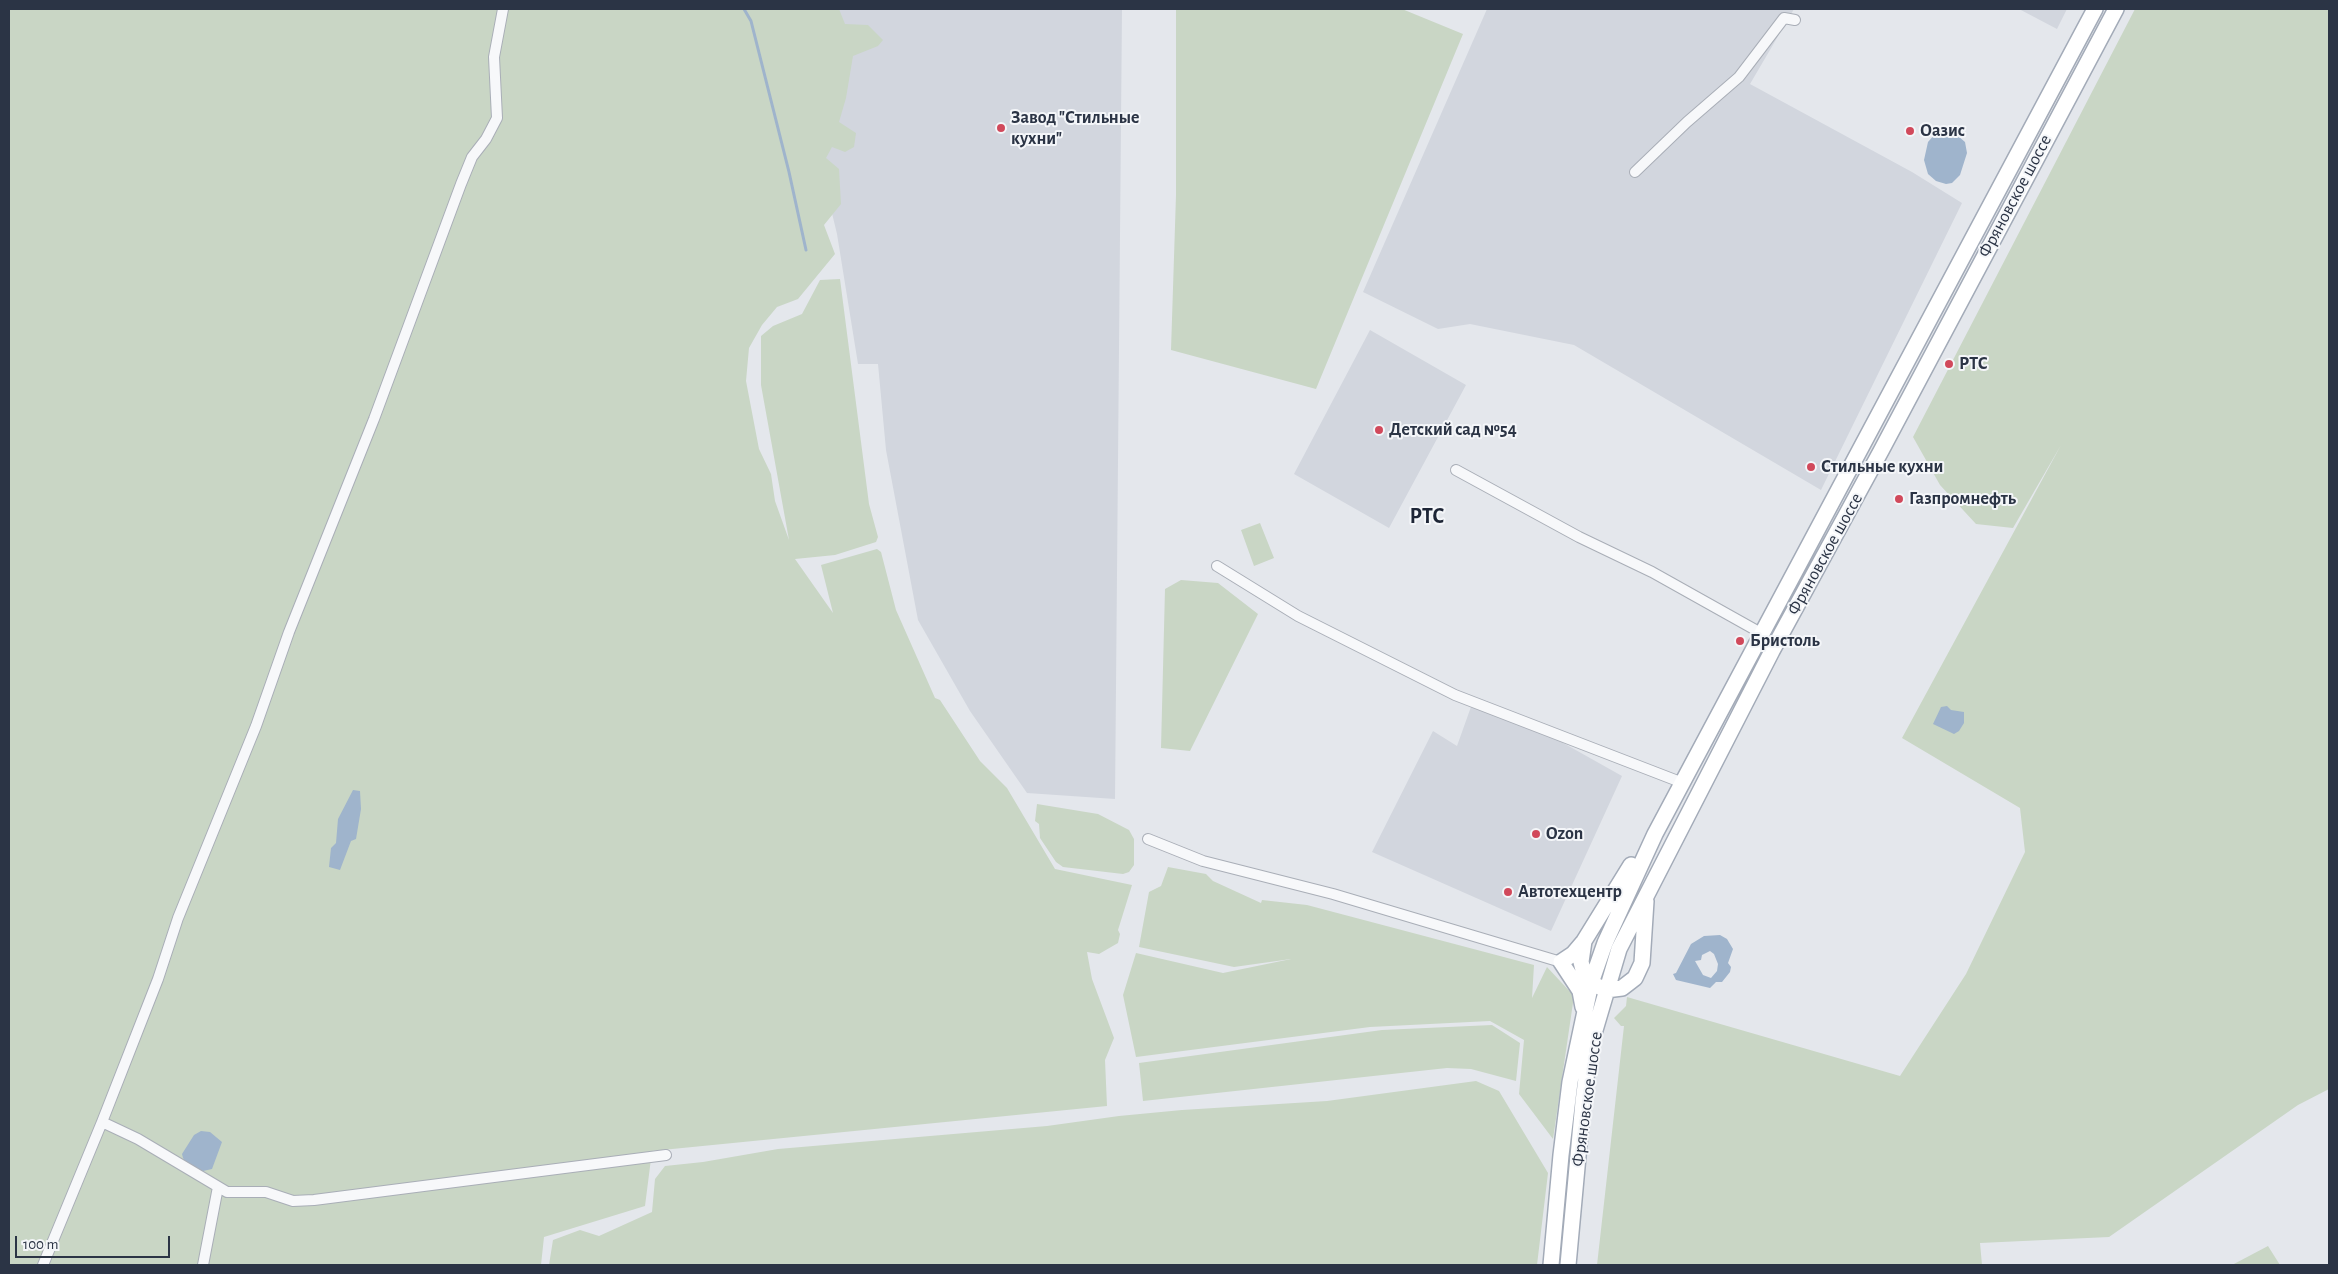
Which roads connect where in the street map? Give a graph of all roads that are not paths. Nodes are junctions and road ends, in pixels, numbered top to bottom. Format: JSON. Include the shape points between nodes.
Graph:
{"nodes":[{"id":1,"x":502,"y":9,"type":"edge"},
{"id":2,"x":2095,"y":9,"type":"edge"},
{"id":3,"x":2116,"y":9,"type":"edge"},
{"id":4,"x":1795,"y":20,"type":"dead end"},
{"id":5,"x":1635,"y":172,"type":"dead end"},
{"id":6,"x":1456,"y":470,"type":"dead end"},
{"id":7,"x":1217,"y":566,"type":"dead end"},
{"id":8,"x":1761,"y":632,"type":"junction"},
{"id":9,"x":1682,"y":783,"type":"junction"},
{"id":10,"x":1655,"y":834,"type":"junction"},
{"id":11,"x":1148,"y":839,"type":"dead end"},
{"id":12,"x":1646,"y":895,"type":"junction"},
{"id":13,"x":1584,"y":941,"type":"junction"},
{"id":14,"x":1561,"y":962,"type":"junction"},
{"id":15,"x":1591,"y":983,"type":"junction"},
{"id":16,"x":1606,"y":990,"type":"junction"},
{"id":17,"x":1583,"y":1018,"type":"junction"},
{"id":18,"x":102,"y":1122,"type":"junction"},
{"id":19,"x":666,"y":1155,"type":"dead end"},
{"id":20,"x":218,"y":1187,"type":"junction"},
{"id":21,"x":43,"y":1265,"type":"edge"},
{"id":22,"x":203,"y":1265,"type":"edge"},
{"id":23,"x":1551,"y":1265,"type":"edge"},
{"id":24,"x":1568,"y":1265,"type":"edge"}],
"edges":[{"from":1,"to":18,"type":"street","via":[[494,57],[497,118],[472,157],[460,184],[374,420],[178,918],[158,979]]},
{"from":2,"to":8,"type":"main road","name":"Фряновское шоссе","via":[[1830,510]]},
{"from":3,"to":12,"type":"main road","name":"Фряновское шоссе","via":[[1772,651]]},
{"from":4,"to":5,"type":"street","via":[[1784,18],[1739,77]]},
{"from":6,"to":8,"type":"street"},
{"from":7,"to":9,"type":"street","via":[[1298,616],[1455,695]]},
{"from":8,"to":9,"type":"main road","name":"Фряновское шоссе"},
{"from":9,"to":10,"type":"main road","name":"Фряновское шоссе"},
{"from":10,"to":13,"type":"main road","via":[[1628,870]]},
{"from":10,"to":15,"type":"main road","name":"Фряновское шоссе","via":[[1604,943]]},
{"from":11,"to":14,"type":"street","via":[[1203,861],[1333,894]]},
{"from":12,"to":16,"type":"main road","name":"Фряновское шоссе","via":[[1619,949]]},
{"from":12,"to":16,"type":"main road","via":[[1644,952],[1638,972],[1622,988]]},
{"from":13,"to":14,"type":"main road"},
{"from":13,"to":15,"type":"main road","via":[[1581,962]]},
{"from":14,"to":15,"type":"main road"},
{"from":14,"to":17,"type":"main road","via":[[1580,991]]},
{"from":15,"to":16,"type":"main road"},
{"from":15,"to":17,"type":"main road","name":"Фряновское шоссе"},
{"from":16,"to":24,"type":"main road","name":"Фряновское шоссе","via":[[1590,1047],[1585,1083]]},
{"from":17,"to":23,"type":"main road","name":"Фряновское шоссе","via":[[1570,1082]]},
{"from":18,"to":20,"type":"street","via":[[138,1139]]},
{"from":18,"to":21,"type":"street"},
{"from":19,"to":20,"type":"street","via":[[314,1200],[294,1201],[266,1192],[227,1192]]},
{"from":20,"to":22,"type":"street"}]}
